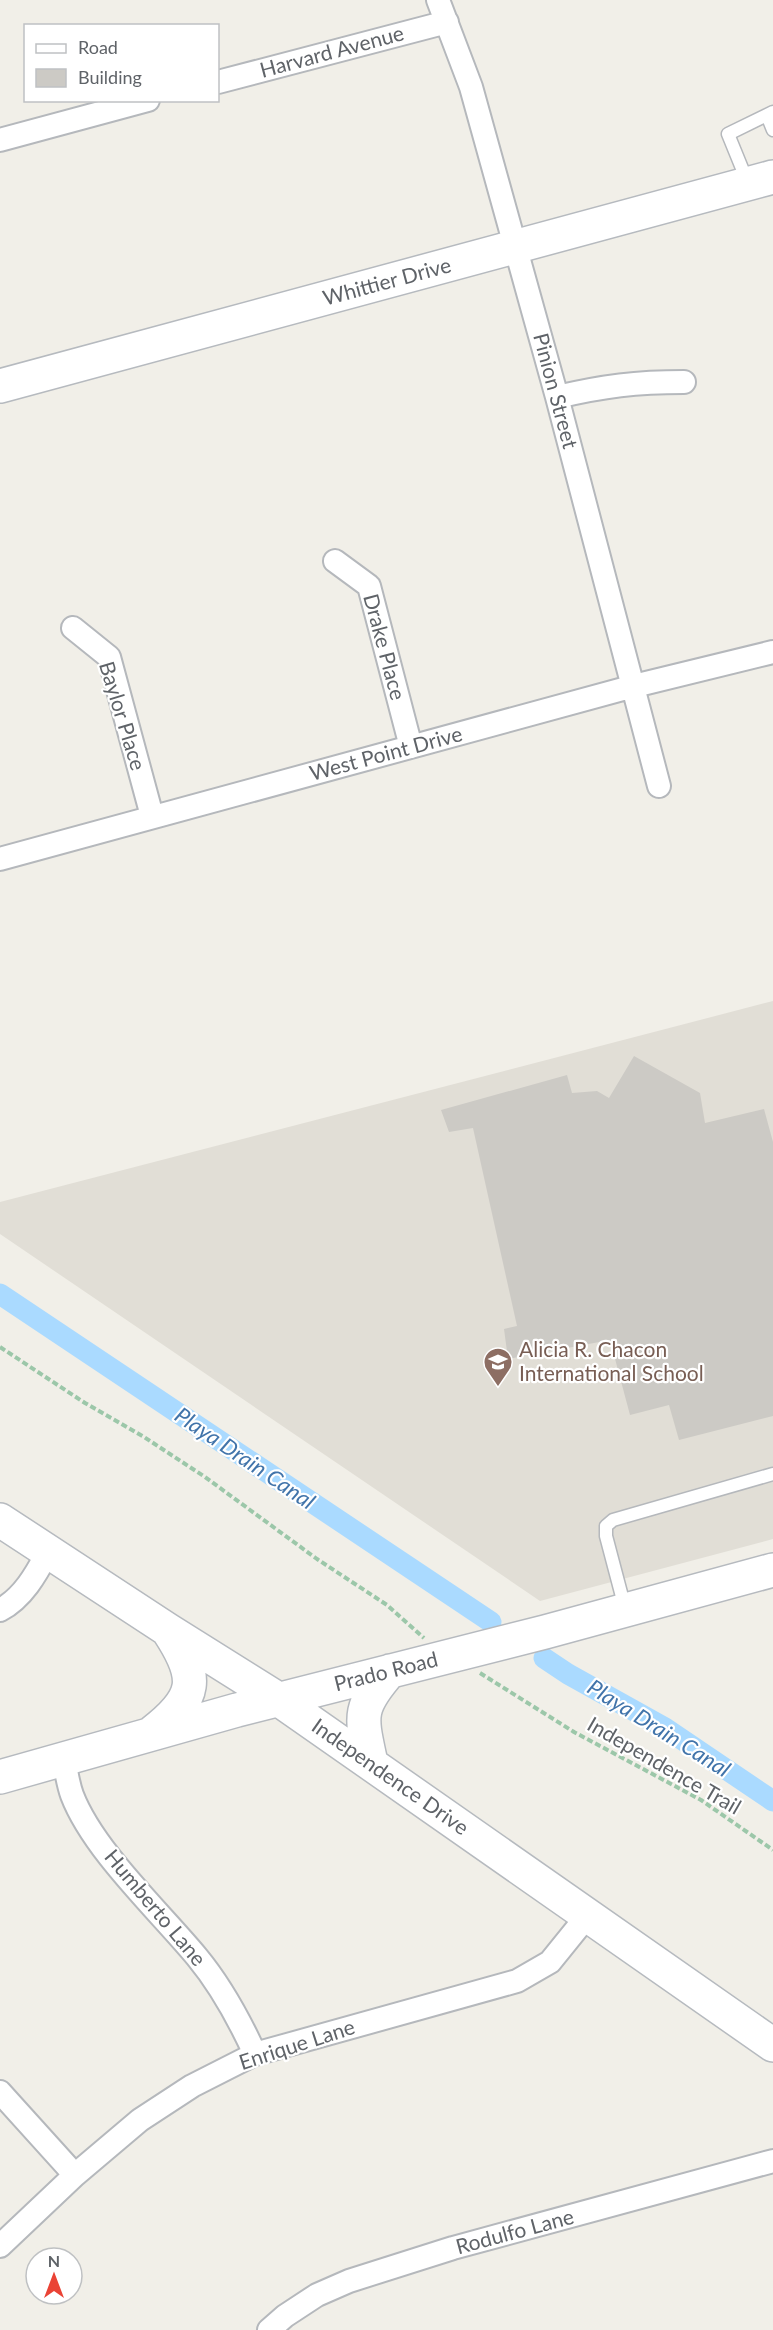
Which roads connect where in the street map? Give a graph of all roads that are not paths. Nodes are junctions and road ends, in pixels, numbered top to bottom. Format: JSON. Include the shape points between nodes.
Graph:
{"nodes":[{"id":1,"x":438,"y":0,"type":"edge"},
{"id":2,"x":447,"y":22,"type":"junction"},
{"id":3,"x":219,"y":82,"type":"edge"},
{"id":4,"x":141,"y":102,"type":"edge"},
{"id":5,"x":770,"y":113,"type":"edge"},
{"id":6,"x":773,"y":130,"type":"edge"},
{"id":7,"x":0,"y":140,"type":"edge"},
{"id":8,"x":761,"y":181,"type":"edge"},
{"id":9,"x":514,"y":248,"type":"junction"},
{"id":10,"x":684,"y":382,"type":"dead end"},
{"id":11,"x":0,"y":386,"type":"edge"},
{"id":12,"x":557,"y":397,"type":"junction"},
{"id":13,"x":335,"y":561,"type":"dead end"},
{"id":14,"x":73,"y":628,"type":"dead end"},
{"id":15,"x":773,"y":652,"type":"edge"},
{"id":16,"x":634,"y":686,"type":"junction"},
{"id":17,"x":411,"y":747,"type":"junction"},
{"id":18,"x":659,"y":786,"type":"dead end"},
{"id":19,"x":152,"y":816,"type":"junction"},
{"id":20,"x":0,"y":859,"type":"edge"},
{"id":21,"x":773,"y":1474,"type":"edge"},
{"id":22,"x":0,"y":1520,"type":"edge"},
{"id":23,"x":48,"y":1552,"type":"junction"},
{"id":24,"x":773,"y":1570,"type":"edge"},
{"id":25,"x":0,"y":1610,"type":"edge"},
{"id":26,"x":625,"y":1610,"type":"junction"},
{"id":27,"x":168,"y":1630,"type":"junction"},
{"id":28,"x":390,"y":1671,"type":"junction"},
{"id":29,"x":278,"y":1699,"type":"junction"},
{"id":30,"x":150,"y":1735,"type":"junction"},
{"id":31,"x":64,"y":1759,"type":"junction"},
{"id":32,"x":371,"y":1763,"type":"junction"},
{"id":33,"x":0,"y":1777,"type":"edge"},
{"id":34,"x":588,"y":1915,"type":"junction"},
{"id":35,"x":773,"y":2045,"type":"edge"},
{"id":36,"x":255,"y":2054,"type":"junction"},
{"id":37,"x":0,"y":2092,"type":"edge"},
{"id":38,"x":773,"y":2161,"type":"edge"},
{"id":39,"x":75,"y":2175,"type":"junction"},
{"id":40,"x":0,"y":2246,"type":"edge"},
{"id":41,"x":269,"y":2330,"type":"edge"}],
"edges":[{"from":1,"to":2,"type":"street","name":"Pinion Street"},
{"from":2,"to":3,"type":"street","name":"Harvard Avenue"},
{"from":2,"to":9,"type":"street","name":"Pinion Street","via":[[471,87]]},
{"from":4,"to":7,"type":"street"},
{"from":5,"to":6,"type":"lane"},
{"from":5,"to":8,"type":"lane","via":[[728,134]]},
{"from":8,"to":9,"type":"street","name":"Whittier Drive"},
{"from":9,"to":11,"type":"street","name":"Whittier Drive"},
{"from":9,"to":12,"type":"street","name":"Pinion Street"},
{"from":10,"to":12,"type":"street","via":[[604,386]]},
{"from":12,"to":16,"type":"street","name":"Pinion Street"},
{"from":13,"to":17,"type":"street","name":"Drake Place","via":[[369,586]]},
{"from":14,"to":19,"type":"street","name":"Baylor Place","via":[[109,657]]},
{"from":15,"to":16,"type":"street","name":"West Point Drive"},
{"from":16,"to":17,"type":"street","name":"West Point Drive"},
{"from":16,"to":18,"type":"street","name":"Pinion Street"},
{"from":17,"to":19,"type":"street","name":"West Point Drive"},
{"from":19,"to":20,"type":"street","name":"West Point Drive"},
{"from":21,"to":26,"type":"lane","via":[[613,1520],[606,1526]]},
{"from":22,"to":23,"type":"street","name":"Independence Drive"},
{"from":23,"to":25,"type":"street","via":[[21,1593]]},
{"from":23,"to":27,"type":"street","name":"Independence Drive"},
{"from":24,"to":26,"type":"street","name":"Prado Road"},
{"from":26,"to":28,"type":"street","name":"Prado Road","via":[[545,1632],[479,1660]]},
{"from":27,"to":29,"type":"street","name":"Independence Drive"},
{"from":27,"to":30,"type":"street","via":[[185,1657],[189,1686],[181,1706]]},
{"from":28,"to":29,"type":"street","name":"Prado Road"},
{"from":28,"to":32,"type":"street","via":[[367,1700],[363,1714]]},
{"from":29,"to":30,"type":"street","name":"Prado Road"},
{"from":29,"to":32,"type":"street","name":"Independence Drive"},
{"from":30,"to":31,"type":"street","name":"Prado Road"},
{"from":31,"to":33,"type":"street","name":"Prado Road"},
{"from":31,"to":36,"type":"street","name":"Humberto Lane","via":[[79,1811],[104,1849],[198,1958],[229,2001]]},
{"from":32,"to":34,"type":"street","name":"Independence Drive"},
{"from":34,"to":35,"type":"street","name":"Independence Drive"},
{"from":34,"to":36,"type":"street","name":"Enrique Lane","via":[[550,1962],[517,1982]]},
{"from":36,"to":39,"type":"street","name":"Enrique Lane","via":[[192,2086],[140,2120]]},
{"from":37,"to":39,"type":"street"},
{"from":38,"to":41,"type":"street","name":"Rodulfo Lane","via":[[453,2248],[349,2281],[317,2295]]},
{"from":39,"to":40,"type":"street","name":"Enrique Lane"}]}
